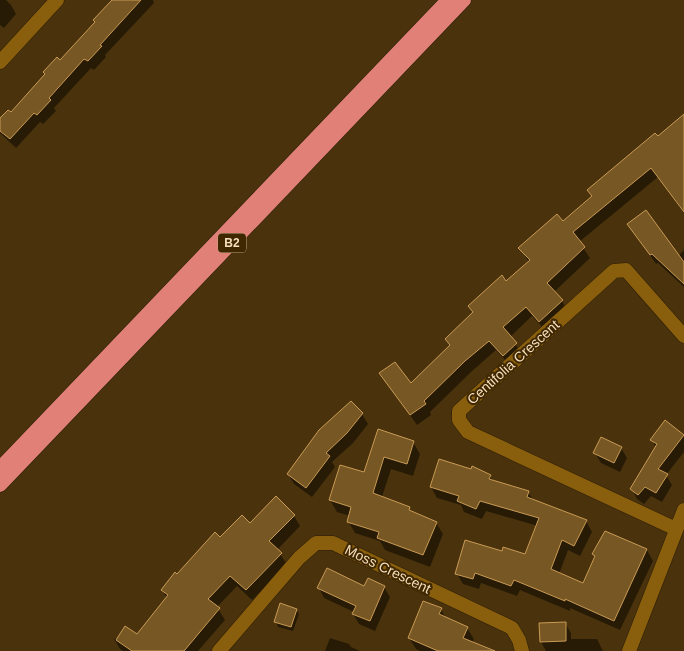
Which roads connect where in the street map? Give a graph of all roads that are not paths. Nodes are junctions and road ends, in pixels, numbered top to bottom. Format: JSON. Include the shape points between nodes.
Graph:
{"nodes":[{"id":1,"x":57,"y":0,"type":"edge"},
{"id":2,"x":448,"y":0,"type":"edge"},
{"id":3,"x":464,"y":0,"type":"edge"},
{"id":4,"x":0,"y":62,"type":"edge"},
{"id":5,"x":684,"y":336,"type":"edge"},
{"id":6,"x":0,"y":468,"type":"edge"},
{"id":7,"x":0,"y":485,"type":"edge"},
{"id":8,"x":684,"y":510,"type":"edge"},
{"id":9,"x":676,"y":529,"type":"junction"},
{"id":10,"x":219,"y":651,"type":"edge"},
{"id":11,"x":522,"y":651,"type":"edge"},
{"id":12,"x":629,"y":651,"type":"edge"}],
"edges":[{"from":1,"to":4,"type":"street"},
{"from":2,"to":6,"type":"highway","number":"B2"},
{"from":3,"to":7,"type":"highway","number":"B2"},
{"from":5,"to":9,"type":"street","name":"Centifolia Crescent","via":[[626,270],[614,272],[459,411],[459,420],[468,432]]},
{"from":8,"to":9,"type":"street"},
{"from":9,"to":12,"type":"street"},
{"from":10,"to":11,"type":"street","name":"Moss Crescent","via":[[299,558],[316,543],[333,543],[512,628]]}]}
